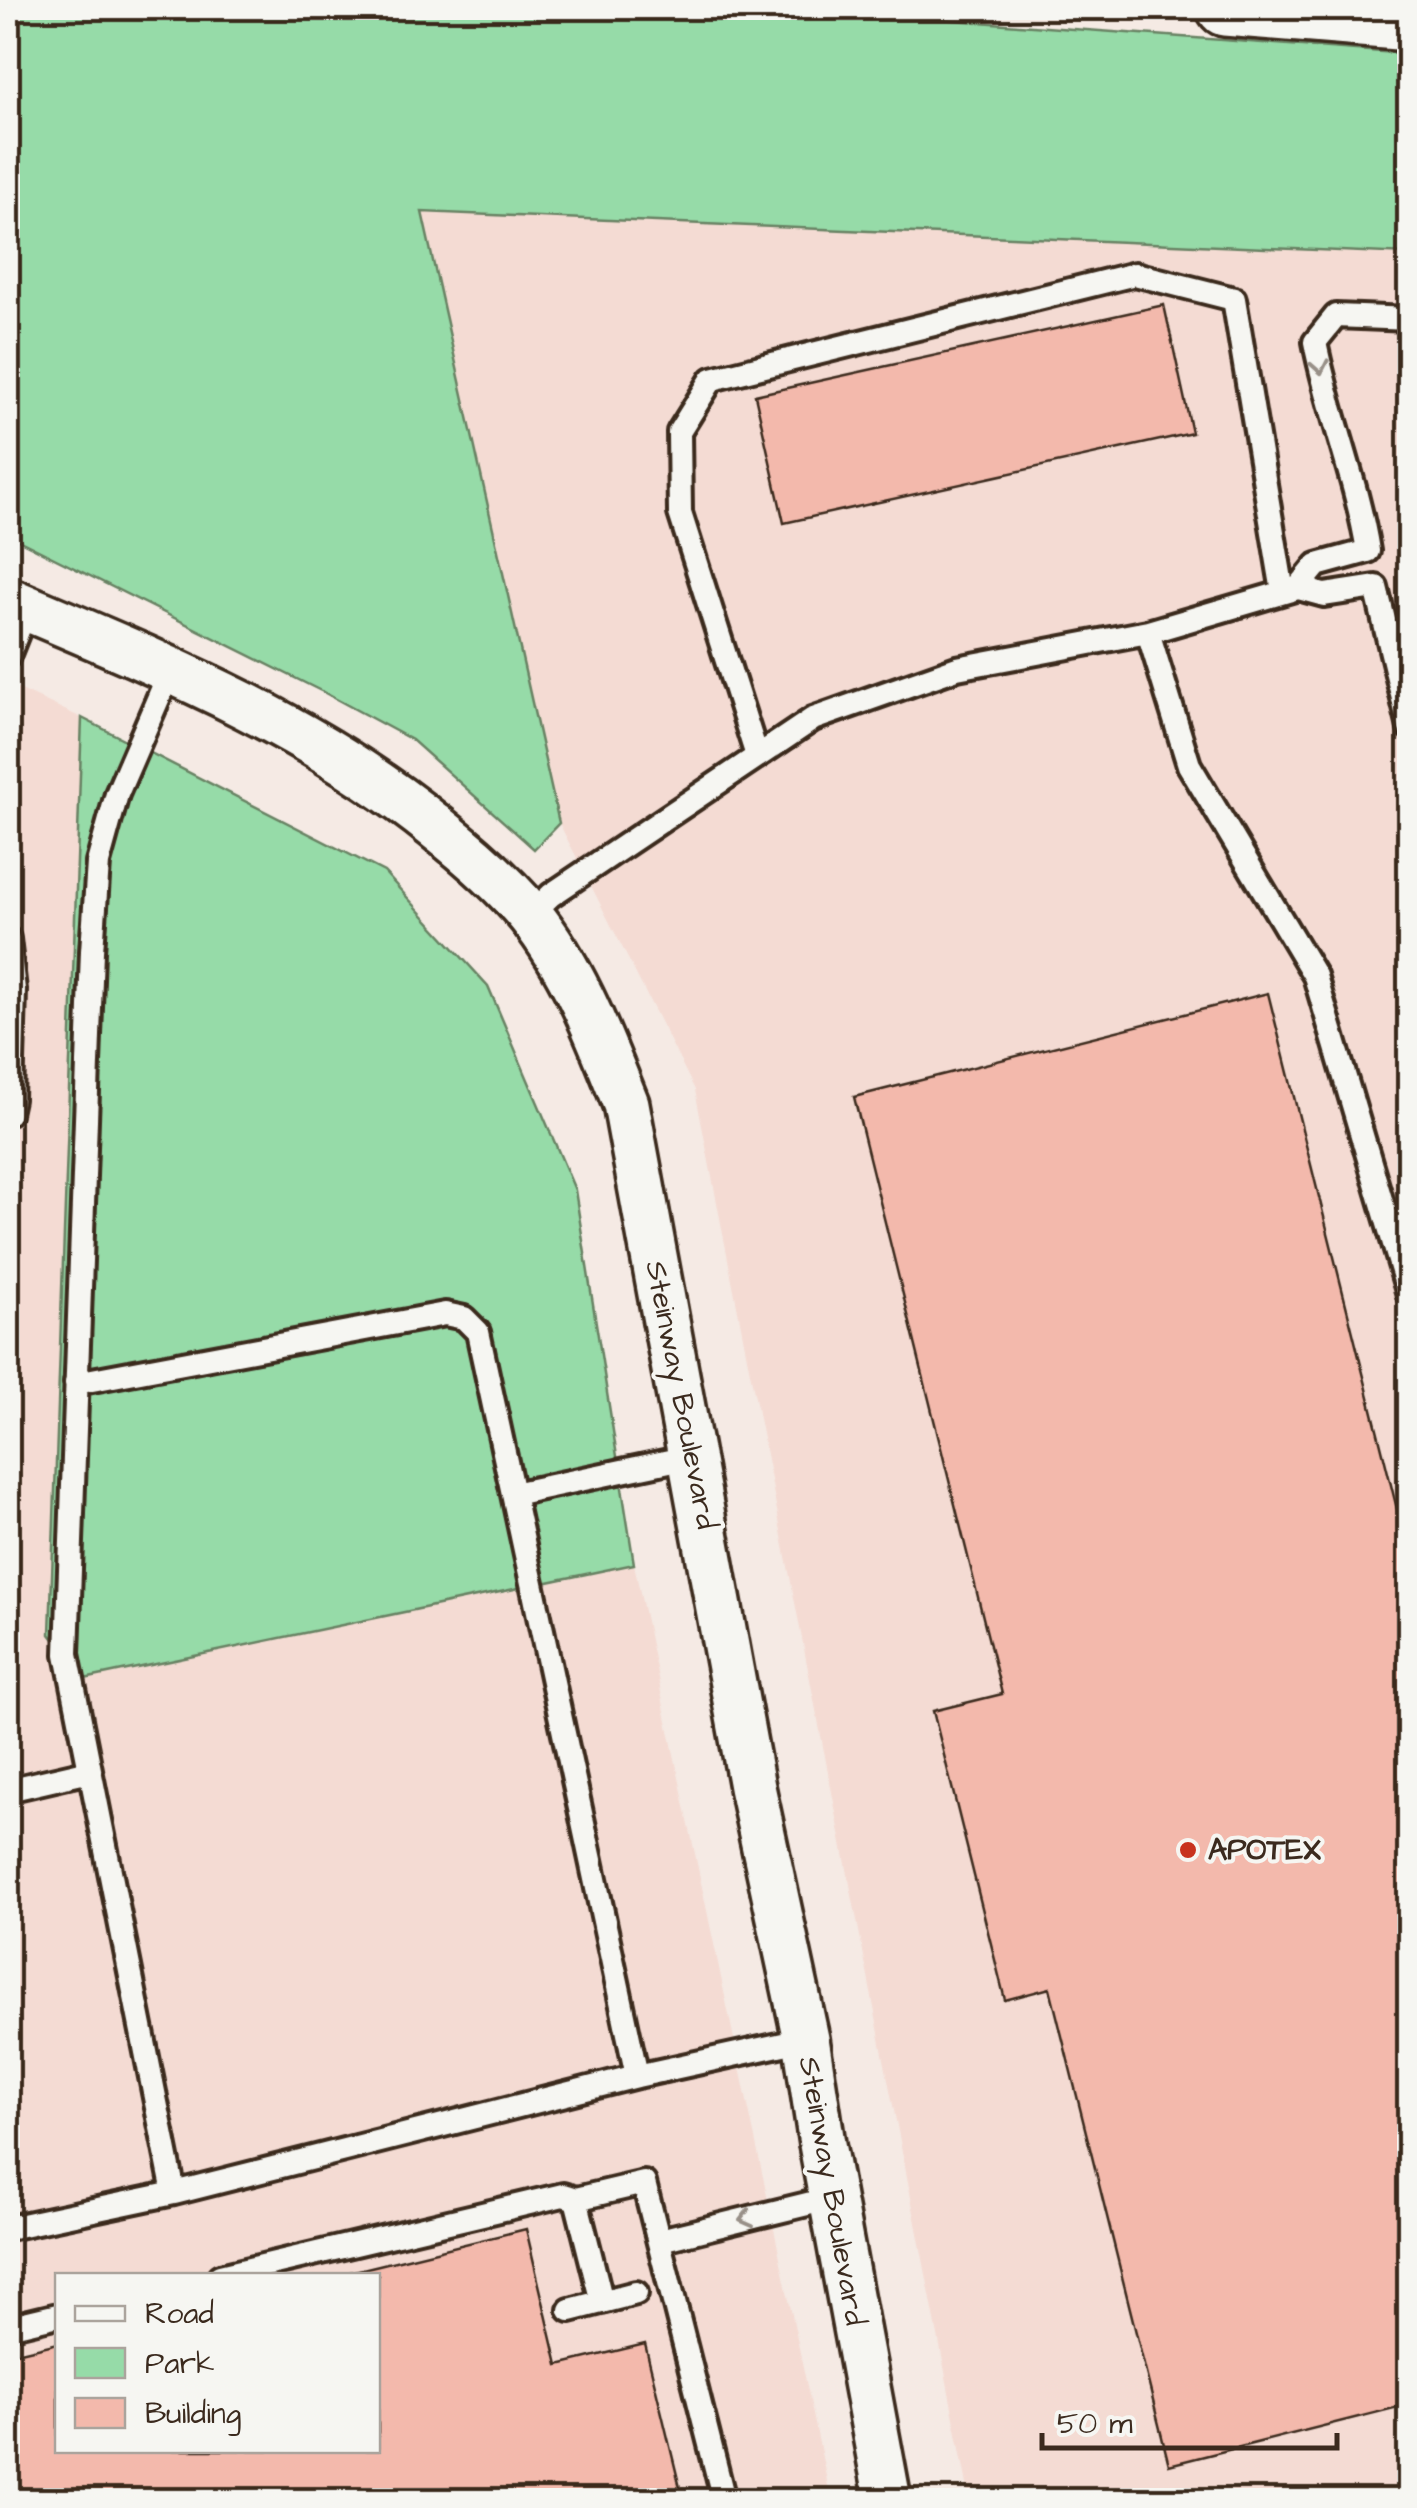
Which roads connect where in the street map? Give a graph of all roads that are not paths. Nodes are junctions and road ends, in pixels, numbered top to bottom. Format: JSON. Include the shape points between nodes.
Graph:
{"nodes":[{"id":1,"x":1225,"y":8,"type":"edge"},
{"id":2,"x":1410,"y":23,"type":"edge"},
{"id":3,"x":1410,"y":319,"type":"edge"},
{"id":4,"x":1290,"y":590,"type":"junction"},
{"id":5,"x":17,"y":604,"type":"edge"},
{"id":6,"x":1148,"y":632,"type":"junction"},
{"id":7,"x":8,"y":656,"type":"edge"},
{"id":8,"x":171,"y":669,"type":"junction"},
{"id":9,"x":1410,"y":728,"type":"edge"},
{"id":10,"x":757,"y":756,"type":"junction"},
{"id":11,"x":530,"y":916,"type":"junction"},
{"id":12,"x":8,"y":939,"type":"edge"},
{"id":13,"x":8,"y":1113,"type":"edge"},
{"id":14,"x":1410,"y":1298,"type":"edge"},
{"id":15,"x":76,"y":1383,"type":"junction"},
{"id":16,"x":693,"y":1456,"type":"junction"},
{"id":17,"x":513,"y":1494,"type":"junction"},
{"id":18,"x":90,"y":1771,"type":"junction"},
{"id":19,"x":8,"y":1790,"type":"edge"},
{"id":20,"x":806,"y":2039,"type":"junction"},
{"id":21,"x":637,"y":2076,"type":"junction"},
{"id":22,"x":174,"y":2192,"type":"junction"},
{"id":23,"x":832,"y":2198,"type":"junction"},
{"id":24,"x":576,"y":2199,"type":"junction"},
{"id":25,"x":8,"y":2228,"type":"edge"},
{"id":26,"x":660,"y":2240,"type":"junction"},
{"id":27,"x":233,"y":2273,"type":"edge"},
{"id":28,"x":636,"y":2293,"type":"dead end"},
{"id":29,"x":602,"y":2302,"type":"junction"},
{"id":30,"x":570,"y":2310,"type":"dead end"},
{"id":31,"x":55,"y":2315,"type":"edge"},
{"id":32,"x":8,"y":2326,"type":"edge"},
{"id":33,"x":724,"y":2500,"type":"edge"},
{"id":34,"x":888,"y":2500,"type":"edge"}],
"edges":[{"from":1,"to":2,"type":"highway"},
{"from":3,"to":4,"type":"lane","one_way":true,"via":[[1336,316],[1315,342],[1368,551],[1316,565]]},
{"from":4,"to":6,"type":"lane"},
{"from":4,"to":9,"type":"lane","via":[[1324,594],[1376,587]]},
{"from":4,"to":10,"type":"lane","via":[[1234,299],[1134,274],[712,379],[679,432],[680,512]]},
{"from":5,"to":7,"type":"lane"},
{"from":5,"to":8,"type":"street","name":"Steinway Boulevard"},
{"from":6,"to":10,"type":"lane","via":[[957,668],[813,719]]},
{"from":6,"to":14,"type":"lane","via":[[1188,765],[1315,976]]},
{"from":8,"to":11,"type":"street","name":"Steinway Boulevard","via":[[302,735],[391,790],[468,853]]},
{"from":8,"to":15,"type":"lane","via":[[117,794],[98,863]]},
{"from":10,"to":11,"type":"lane","via":[[551,894]]},
{"from":11,"to":16,"type":"street","name":"Steinway Boulevard","via":[[590,1014],[626,1104]]},
{"from":12,"to":13,"type":"lane","via":[[14,990]]},
{"from":15,"to":17,"type":"lane","via":[[445,1314],[464,1318],[478,1332]]},
{"from":15,"to":18,"type":"lane","via":[[67,1654]]},
{"from":16,"to":17,"type":"lane"},
{"from":16,"to":20,"type":"street","name":"Steinway Boulevard"},
{"from":17,"to":21,"type":"lane"},
{"from":18,"to":19,"type":"lane"},
{"from":18,"to":22,"type":"lane"},
{"from":20,"to":21,"type":"lane"},
{"from":20,"to":23,"type":"street","name":"Steinway Boulevard"},
{"from":21,"to":22,"type":"lane"},
{"from":22,"to":25,"type":"lane"},
{"from":23,"to":26,"type":"lane","one_way":true},
{"from":23,"to":34,"type":"street","name":"Steinway Boulevard"},
{"from":24,"to":26,"type":"lane","via":[[644,2183]]},
{"from":24,"to":27,"type":"lane","via":[[564,2195]]},
{"from":24,"to":29,"type":"lane"},
{"from":26,"to":33,"type":"lane"},
{"from":28,"to":29,"type":"lane"},
{"from":29,"to":30,"type":"lane"},
{"from":31,"to":32,"type":"lane"}]}
